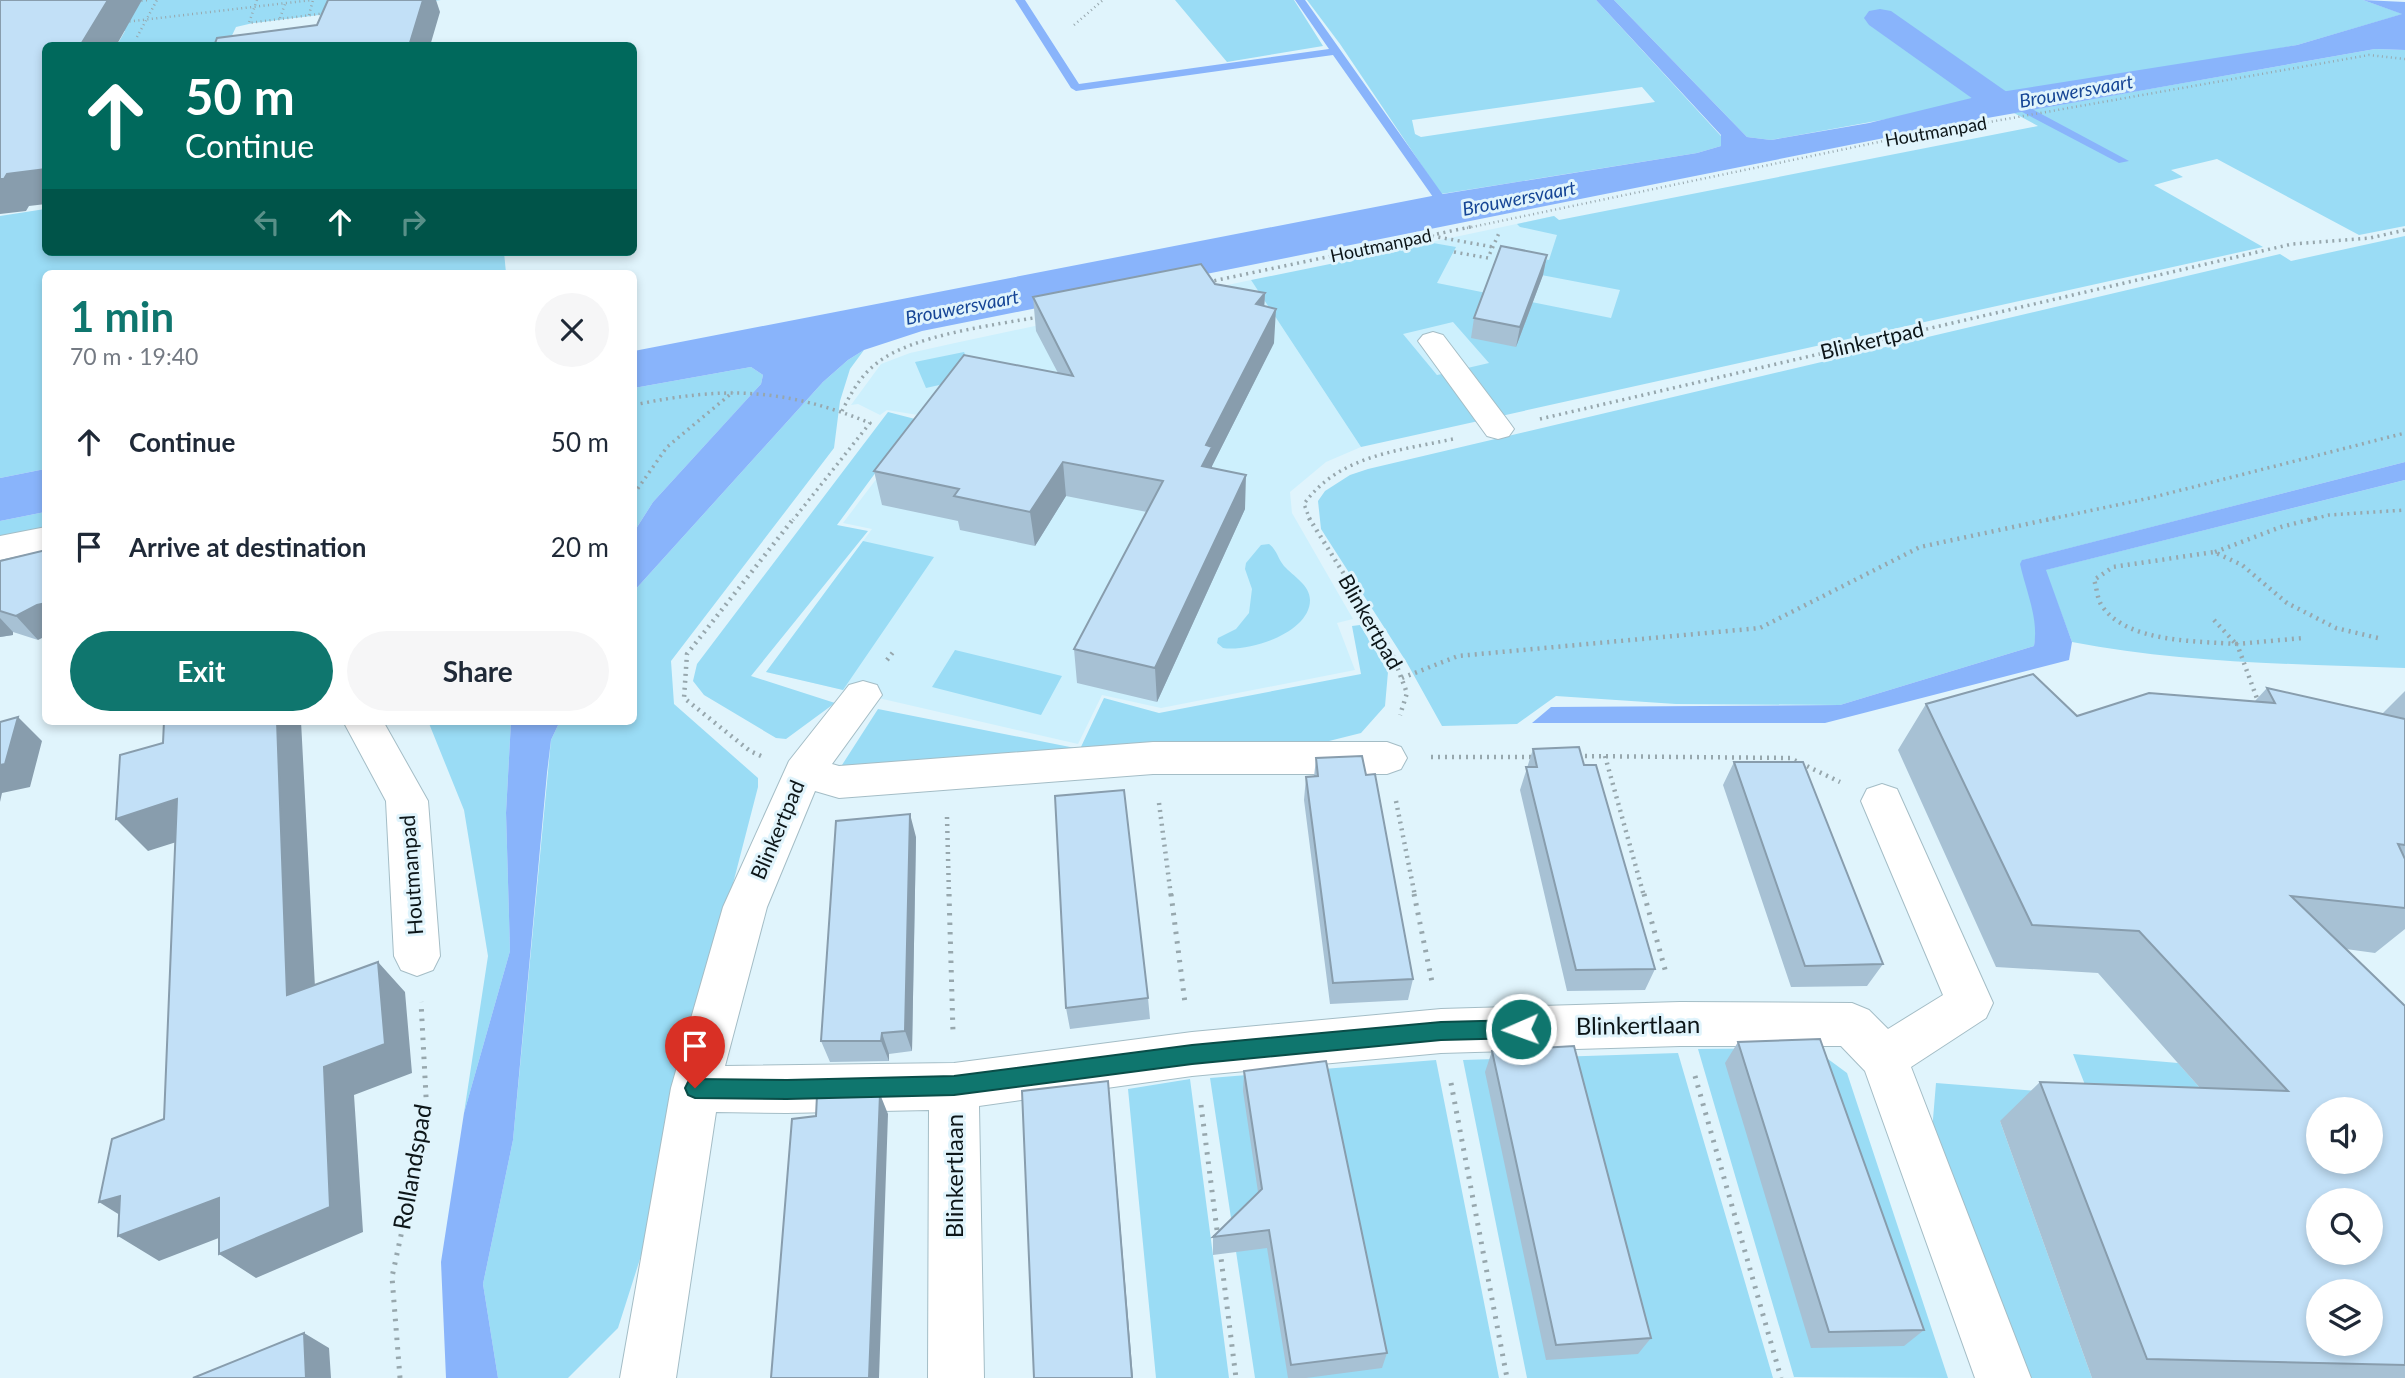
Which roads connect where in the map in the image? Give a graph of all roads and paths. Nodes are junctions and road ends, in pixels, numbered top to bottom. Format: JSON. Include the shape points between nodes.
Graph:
{"nodes":[{"id":1,"x":150,"y":0,"type":"edge"},
{"id":2,"x":157,"y":0,"type":"edge"},
{"id":3,"x":257,"y":0,"type":"edge"},
{"id":4,"x":312,"y":0,"type":"edge"},
{"id":5,"x":1103,"y":0,"type":"edge"},
{"id":6,"x":137,"y":1,"type":"edge"},
{"id":7,"x":286,"y":1,"type":"edge"},
{"id":8,"x":255,"y":6,"type":"junction"},
{"id":9,"x":329,"y":12,"type":"edge"},
{"id":10,"x":309,"y":15,"type":"junction"},
{"id":11,"x":148,"y":18,"type":"junction"},
{"id":12,"x":280,"y":18,"type":"junction"},
{"id":13,"x":117,"y":23,"type":"dead end"},
{"id":14,"x":1074,"y":25,"type":"dead end"},
{"id":15,"x":137,"y":37,"type":"dead end"},
{"id":16,"x":2405,"y":59,"type":"edge"},
{"id":17,"x":2405,"y":230,"type":"edge"},
{"id":18,"x":1499,"y":233,"type":"dead end"},
{"id":19,"x":1430,"y":236,"type":"junction"},
{"id":20,"x":1493,"y":247,"type":"junction"},
{"id":21,"x":1454,"y":252,"type":"dead end"},
{"id":22,"x":1490,"y":254,"type":"junction"},
{"id":23,"x":1499,"y":256,"type":"edge"},
{"id":24,"x":1197,"y":284,"type":"edge"},
{"id":25,"x":1047,"y":315,"type":"edge"},
{"id":26,"x":1433,"y":341,"type":"dead end"},
{"id":27,"x":734,"y":392,"type":"junction"},
{"id":28,"x":637,"y":404,"type":"edge"},
{"id":29,"x":842,"y":411,"type":"junction"},
{"id":30,"x":1498,"y":429,"type":"junction"},
{"id":31,"x":2405,"y":433,"type":"edge"},
{"id":32,"x":637,"y":491,"type":"edge"},
{"id":33,"x":2404,"y":510,"type":"edge"},
{"id":34,"x":42,"y":539,"type":"edge"},
{"id":35,"x":0,"y":548,"type":"edge"},
{"id":36,"x":2214,"y":552,"type":"junction"},
{"id":37,"x":2214,"y":620,"type":"dead end"},
{"id":38,"x":2303,"y":638,"type":"dead end"},
{"id":39,"x":2378,"y":638,"type":"dead end"},
{"id":40,"x":2237,"y":644,"type":"junction"},
{"id":41,"x":1402,"y":678,"type":"junction"},
{"id":42,"x":863,"y":695,"type":"dead end"},
{"id":43,"x":2260,"y":706,"type":"edge"},
{"id":44,"x":366,"y":725,"type":"edge"},
{"id":45,"x":1564,"y":756,"type":"edge"},
{"id":46,"x":1537,"y":757,"type":"edge"},
{"id":47,"x":1387,"y":758,"type":"junction"},
{"id":48,"x":803,"y":772,"type":"junction"},
{"id":49,"x":945,"y":774,"type":"junction"},
{"id":50,"x":1882,"y":802,"type":"joint"},
{"id":51,"x":417,"y":956,"type":"joint"},
{"id":52,"x":1884,"y":1058,"type":"junction"},
{"id":53,"x":954,"y":1086,"type":"junction"},
{"id":54,"x":695,"y":1088,"type":"junction"},
{"id":55,"x":400,"y":1378,"type":"edge"},
{"id":56,"x":648,"y":1378,"type":"edge"},
{"id":57,"x":956,"y":1378,"type":"edge"},
{"id":58,"x":2003,"y":1378,"type":"edge"}],
"edges":[{"from":1,"to":6,"type":"path"},
{"from":2,"to":11,"type":"path"},
{"from":3,"to":8,"type":"path"},
{"from":4,"to":7,"type":"path"},
{"from":4,"to":10,"type":"path"},
{"from":5,"to":14,"type":"path"},
{"from":7,"to":8,"type":"path"},
{"from":7,"to":12,"type":"path"},
{"from":8,"to":11,"type":"path"},
{"from":8,"to":12,"type":"path","via":[[248,23]]},
{"from":9,"to":10,"type":"path"},
{"from":10,"to":12,"type":"path"},
{"from":11,"to":13,"type":"path"},
{"from":11,"to":15,"type":"path"},
{"from":16,"to":19,"type":"path","name":"Houtmanpad","via":[[2369,55],[1892,139]]},
{"from":17,"to":30,"type":"path","name":"Blinkertpad","via":[[2370,238],[2292,244]]},
{"from":18,"to":20,"type":"path"},
{"from":19,"to":20,"type":"path"},
{"from":19,"to":24,"type":"path","name":"Houtmanpad"},
{"from":20,"to":22,"type":"path"},
{"from":21,"to":22,"type":"path","via":[[1488,258]]},
{"from":22,"to":23,"type":"path"},
{"from":25,"to":29,"type":"path","via":[[898,348],[865,373]]},
{"from":26,"to":30,"type":"street"},
{"from":27,"to":28,"type":"path"},
{"from":27,"to":29,"type":"path","via":[[749,391]]},
{"from":27,"to":32,"type":"path","via":[[667,447]]},
{"from":29,"to":48,"type":"path","via":[[870,423],[687,654],[684,698],[750,751]]},
{"from":30,"to":41,"type":"path","name":"Blinkertpad","via":[[1341,467],[1315,486],[1304,504],[1390,648]]},
{"from":31,"to":41,"type":"path","via":[[2151,498],[1920,547],[1760,628],[1458,656]]},
{"from":33,"to":36,"type":"path","via":[[2329,515]]},
{"from":34,"to":35,"type":"street"},
{"from":36,"to":39,"type":"path","via":[[2242,565],[2287,603],[2336,628]]},
{"from":36,"to":40,"type":"path","via":[[2113,567],[2094,580],[2102,606],[2122,625],[2180,639]]},
{"from":37,"to":40,"type":"path"},
{"from":38,"to":40,"type":"path"},
{"from":40,"to":43,"type":"path"},
{"from":41,"to":47,"type":"path","name":"Blinkertpad","via":[[1407,693]]},
{"from":42,"to":48,"type":"street"},
{"from":44,"to":51,"type":"street","name":"Houtmanpad","via":[[407,801]]},
{"from":45,"to":50,"type":"path","via":[[1790,758]]},
{"from":46,"to":47,"type":"path"},
{"from":47,"to":49,"type":"street","name":"Blinkertpad","via":[[1153,758]]},
{"from":48,"to":49,"type":"street","name":"Blinkertpad","via":[[839,782]]},
{"from":48,"to":54,"type":"street","name":"Blinkertpad","via":[[745,907]]},
{"from":49,"to":53,"type":"path"},
{"from":50,"to":52,"type":"street","via":[[1970,1003]]},
{"from":51,"to":55,"type":"path","name":"Rollandspad","via":[[427,1115],[392,1277]]},
{"from":52,"to":53,"type":"street","name":"Blinkertlaan","via":[[1852,1025],[1441,1031],[1192,1054]]},
{"from":52,"to":58,"type":"street","name":"Blinkertlaan"},
{"from":53,"to":54,"type":"street"},
{"from":53,"to":57,"type":"street","name":"Blinkertlaan"},
{"from":54,"to":56,"type":"street","name":"Blinkertpad"}]}
